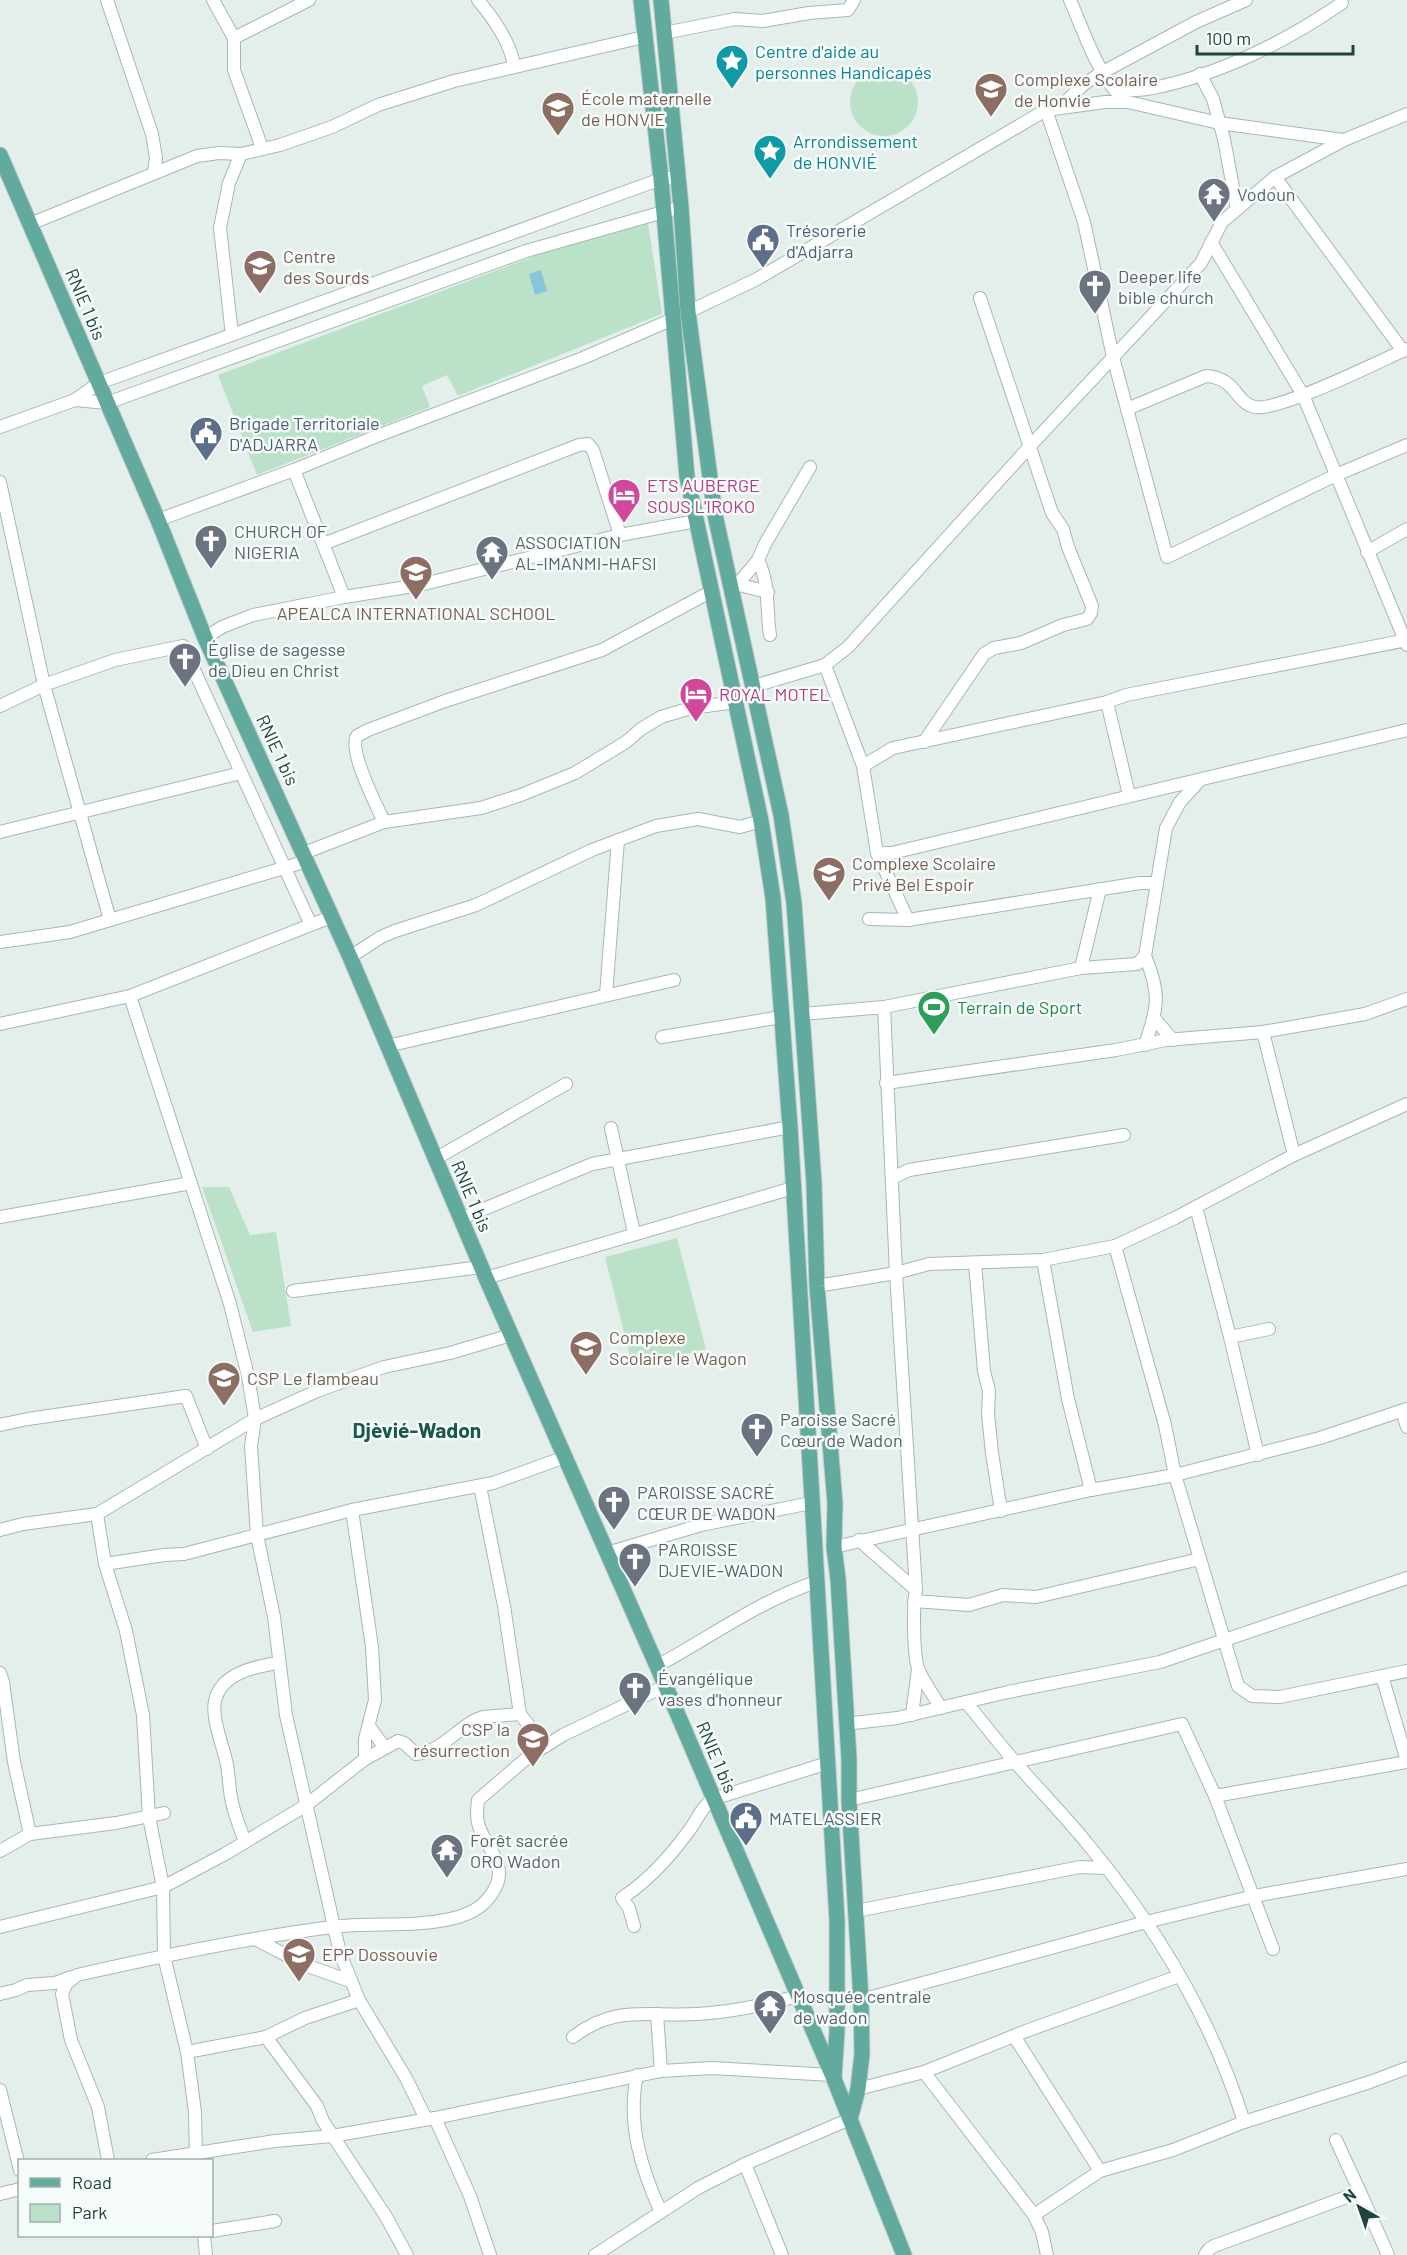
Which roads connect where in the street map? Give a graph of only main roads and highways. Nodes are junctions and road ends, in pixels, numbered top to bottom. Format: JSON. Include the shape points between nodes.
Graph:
{"nodes":[{"id":1,"x":641,"y":0,"type":"edge"},
{"id":2,"x":661,"y":0,"type":"edge"},
{"id":3,"x":0,"y":155,"type":"edge"},
{"id":4,"x":833,"y":2077,"type":"junction"},
{"id":5,"x":850,"y":2119,"type":"junction"},
{"id":6,"x":904,"y":2255,"type":"edge"}],
"edges":[{"from":1,"to":4,"type":"main road","via":[[684,452],[761,821],[773,898],[837,1920]]},
{"from":2,"to":5,"type":"main road","via":[[688,312],[715,515],[735,588],[794,903],[814,1183],[817,1286],[835,1503],[834,1547],[861,2000],[862,2054]]},
{"from":3,"to":4,"type":"main road","name":"RNIE 1 bis","via":[[205,638],[350,957],[483,1273]]},
{"from":4,"to":5,"type":"main road","name":"RNIE 1 bis"},
{"from":5,"to":6,"type":"main road","name":"RNIE 1 bis"}]}
